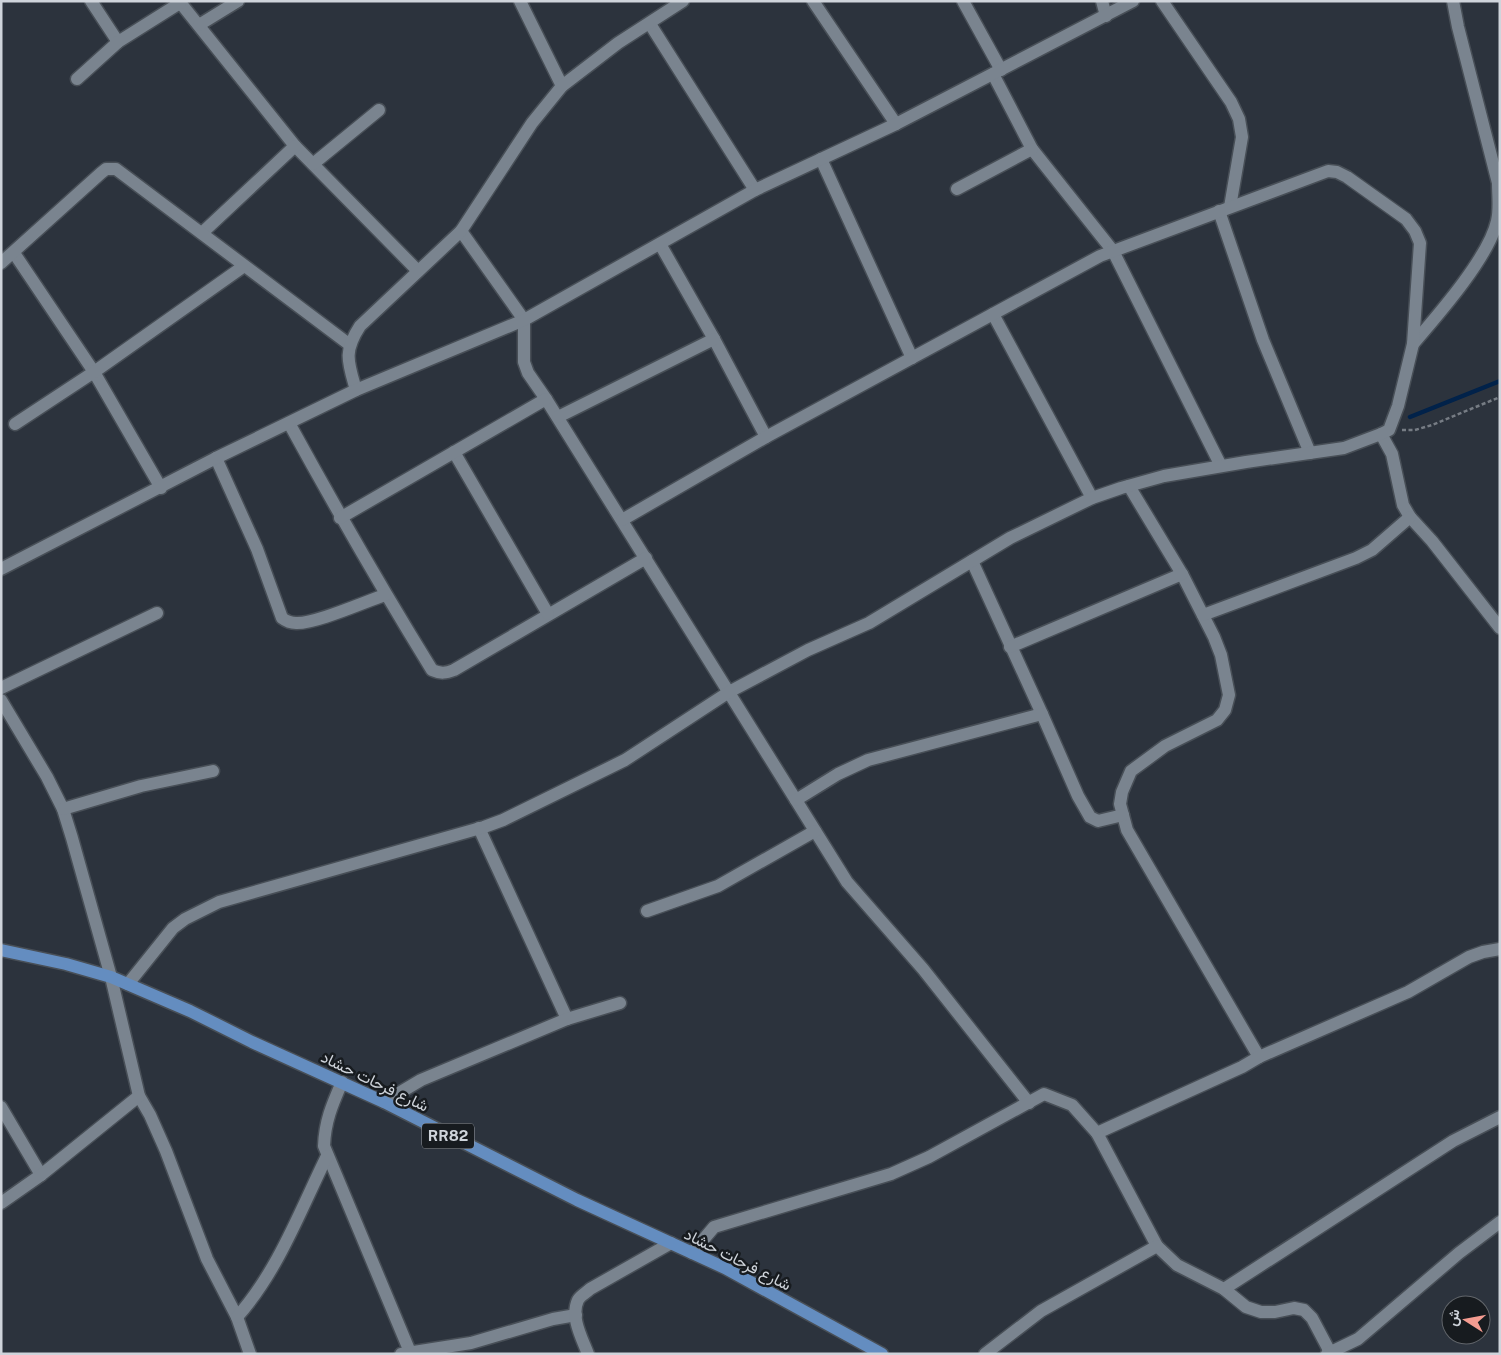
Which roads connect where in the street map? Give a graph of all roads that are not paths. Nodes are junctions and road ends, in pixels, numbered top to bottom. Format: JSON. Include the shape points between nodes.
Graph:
{"nodes":[{"id":1,"x":91,"y":1,"type":"edge"},
{"id":2,"x":238,"y":1,"type":"edge"},
{"id":3,"x":520,"y":1,"type":"edge"},
{"id":4,"x":683,"y":1,"type":"edge"},
{"id":5,"x":813,"y":1,"type":"edge"},
{"id":6,"x":964,"y":1,"type":"edge"},
{"id":7,"x":1102,"y":1,"type":"edge"},
{"id":8,"x":1133,"y":1,"type":"edge"},
{"id":9,"x":1162,"y":1,"type":"edge"},
{"id":10,"x":1453,"y":1,"type":"edge"},
{"id":11,"x":180,"y":2,"type":"edge"},
{"id":12,"x":1106,"y":16,"type":"junction"},
{"id":13,"x":650,"y":24,"type":"junction"},
{"id":14,"x":199,"y":25,"type":"junction"},
{"id":15,"x":118,"y":42,"type":"junction"},
{"id":16,"x":997,"y":72,"type":"junction"},
{"id":17,"x":77,"y":79,"type":"dead end"},
{"id":18,"x":562,"y":86,"type":"junction"},
{"id":19,"x":379,"y":110,"type":"dead end"},
{"id":20,"x":896,"y":124,"type":"junction"},
{"id":21,"x":295,"y":146,"type":"junction"},
{"id":22,"x":1032,"y":149,"type":"junction"},
{"id":23,"x":821,"y":159,"type":"junction"},
{"id":24,"x":313,"y":164,"type":"junction"},
{"id":25,"x":957,"y":189,"type":"dead end"},
{"id":26,"x":755,"y":190,"type":"junction"},
{"id":27,"x":1224,"y":209,"type":"junction"},
{"id":28,"x":461,"y":231,"type":"junction"},
{"id":29,"x":202,"y":233,"type":"junction"},
{"id":30,"x":660,"y":244,"type":"junction"},
{"id":31,"x":1113,"y":251,"type":"junction"},
{"id":32,"x":14,"y":253,"type":"junction"},
{"id":33,"x":1,"y":263,"type":"edge"},
{"id":34,"x":244,"y":266,"type":"junction"},
{"id":35,"x":418,"y":271,"type":"junction"},
{"id":36,"x":994,"y":314,"type":"junction"},
{"id":37,"x":524,"y":320,"type":"junction"},
{"id":38,"x":714,"y":339,"type":"junction"},
{"id":39,"x":1413,"y":344,"type":"junction"},
{"id":40,"x":350,"y":345,"type":"junction"},
{"id":41,"x":912,"y":358,"type":"junction"},
{"id":42,"x":94,"y":372,"type":"junction"},
{"id":43,"x":356,"y":390,"type":"junction"},
{"id":44,"x":546,"y":399,"type":"junction"},
{"id":45,"x":558,"y":417,"type":"junction"},
{"id":46,"x":289,"y":423,"type":"junction"},
{"id":47,"x":15,"y":424,"type":"dead end"},
{"id":48,"x":1385,"y":432,"type":"junction"},
{"id":49,"x":766,"y":437,"type":"junction"},
{"id":50,"x":454,"y":452,"type":"junction"},
{"id":51,"x":1310,"y":453,"type":"junction"},
{"id":52,"x":216,"y":458,"type":"junction"},
{"id":53,"x":1221,"y":466,"type":"junction"},
{"id":54,"x":1129,"y":486,"type":"junction"},
{"id":55,"x":161,"y":488,"type":"junction"},
{"id":56,"x":1092,"y":498,"type":"junction"},
{"id":57,"x":1410,"y":517,"type":"junction"},
{"id":58,"x":340,"y":518,"type":"junction"},
{"id":59,"x":622,"y":520,"type":"junction"},
{"id":60,"x":646,"y":558,"type":"junction"},
{"id":61,"x":972,"y":561,"type":"junction"},
{"id":62,"x":1,"y":569,"type":"edge"},
{"id":63,"x":1182,"y":574,"type":"junction"},
{"id":64,"x":385,"y":595,"type":"junction"},
{"id":65,"x":157,"y":613,"type":"dead end"},
{"id":66,"x":548,"y":614,"type":"junction"},
{"id":67,"x":1203,"y":615,"type":"junction"},
{"id":68,"x":1500,"y":628,"type":"edge"},
{"id":69,"x":1010,"y":647,"type":"junction"},
{"id":70,"x":1,"y":688,"type":"edge"},
{"id":71,"x":729,"y":692,"type":"junction"},
{"id":72,"x":1,"y":700,"type":"edge"},
{"id":73,"x":1042,"y":714,"type":"junction"},
{"id":74,"x":213,"y":771,"type":"dead end"},
{"id":75,"x":796,"y":800,"type":"junction"},
{"id":76,"x":63,"y":810,"type":"junction"},
{"id":77,"x":1123,"y":815,"type":"junction"},
{"id":78,"x":479,"y":828,"type":"junction"},
{"id":79,"x":815,"y":831,"type":"junction"},
{"id":80,"x":647,"y":911,"type":"dead end"},
{"id":81,"x":1500,"y":949,"type":"edge"},
{"id":82,"x":1,"y":950,"type":"edge"},
{"id":83,"x":111,"y":977,"type":"junction"},
{"id":84,"x":128,"y":984,"type":"junction"},
{"id":85,"x":620,"y":1003,"type":"dead end"},
{"id":86,"x":567,"y":1019,"type":"junction"},
{"id":87,"x":1259,"y":1057,"type":"junction"},
{"id":88,"x":342,"y":1082,"type":"junction"},
{"id":89,"x":140,"y":1096,"type":"junction"},
{"id":90,"x":384,"y":1102,"type":"junction"},
{"id":91,"x":1029,"y":1103,"type":"junction"},
{"id":92,"x":1,"y":1107,"type":"edge"},
{"id":93,"x":1500,"y":1117,"type":"edge"},
{"id":94,"x":1097,"y":1133,"type":"junction"},
{"id":95,"x":327,"y":1156,"type":"junction"},
{"id":96,"x":42,"y":1175,"type":"junction"},
{"id":97,"x":1,"y":1203,"type":"edge"},
{"id":98,"x":1500,"y":1222,"type":"edge"},
{"id":99,"x":670,"y":1243,"type":"junction"},
{"id":100,"x":1158,"y":1246,"type":"junction"},
{"id":101,"x":692,"y":1253,"type":"junction"},
{"id":102,"x":1224,"y":1289,"type":"junction"},
{"id":103,"x":576,"y":1315,"type":"junction"},
{"id":104,"x":237,"y":1317,"type":"junction"},
{"id":105,"x":1333,"y":1352,"type":"edge"},
{"id":106,"x":406,"y":1353,"type":"edge"},
{"id":107,"x":250,"y":1354,"type":"edge"},
{"id":108,"x":588,"y":1354,"type":"edge"},
{"id":109,"x":882,"y":1354,"type":"edge"},
{"id":110,"x":985,"y":1354,"type":"edge"}],
"edges":[{"from":1,"to":15,"type":"street"},
{"from":2,"to":14,"type":"street"},
{"from":3,"to":18,"type":"street"},
{"from":4,"to":13,"type":"street"},
{"from":5,"to":20,"type":"street"},
{"from":6,"to":16,"type":"street"},
{"from":7,"to":12,"type":"street"},
{"from":8,"to":12,"type":"street"},
{"from":9,"to":27,"type":"street","via":[[1231,102],[1239,119],[1242,137]]},
{"from":10,"to":39,"type":"street","via":[[1498,183],[1498,214],[1490,241],[1481,255]]},
{"from":11,"to":14,"type":"street"},
{"from":11,"to":15,"type":"street"},
{"from":12,"to":16,"type":"street"},
{"from":13,"to":18,"type":"street","via":[[618,43]]},
{"from":13,"to":26,"type":"street"},
{"from":14,"to":21,"type":"street"},
{"from":15,"to":17,"type":"street"},
{"from":16,"to":20,"type":"street"},
{"from":16,"to":22,"type":"street"},
{"from":18,"to":28,"type":"street","via":[[532,123]]},
{"from":19,"to":24,"type":"street"},
{"from":20,"to":23,"type":"street"},
{"from":21,"to":24,"type":"street"},
{"from":21,"to":29,"type":"street"},
{"from":22,"to":25,"type":"street"},
{"from":22,"to":31,"type":"street"},
{"from":23,"to":26,"type":"street"},
{"from":23,"to":41,"type":"street"},
{"from":24,"to":35,"type":"street"},
{"from":26,"to":30,"type":"street"},
{"from":27,"to":31,"type":"street"},
{"from":27,"to":39,"type":"street","via":[[1328,171],[1347,178],[1406,219],[1420,243]]},
{"from":27,"to":51,"type":"street","via":[[1262,340]]},
{"from":28,"to":35,"type":"street"},
{"from":28,"to":37,"type":"street"},
{"from":29,"to":32,"type":"street","via":[[120,171],[111,168],[101,173]]},
{"from":29,"to":34,"type":"street"},
{"from":30,"to":37,"type":"street"},
{"from":30,"to":38,"type":"street"},
{"from":31,"to":36,"type":"street"},
{"from":31,"to":53,"type":"street"},
{"from":32,"to":33,"type":"street"},
{"from":32,"to":42,"type":"street"},
{"from":34,"to":40,"type":"street"},
{"from":34,"to":42,"type":"street"},
{"from":35,"to":40,"type":"street","via":[[360,326]]},
{"from":36,"to":41,"type":"street"},
{"from":36,"to":56,"type":"street"},
{"from":37,"to":43,"type":"street"},
{"from":37,"to":44,"type":"street","via":[[524,362]]},
{"from":38,"to":45,"type":"street"},
{"from":38,"to":49,"type":"street"},
{"from":39,"to":48,"type":"street","via":[[1398,406]]},
{"from":40,"to":43,"type":"street","via":[[349,364]]},
{"from":41,"to":49,"type":"street"},
{"from":42,"to":47,"type":"street"},
{"from":42,"to":55,"type":"street"},
{"from":43,"to":46,"type":"street"},
{"from":44,"to":45,"type":"street"},
{"from":44,"to":50,"type":"street"},
{"from":45,"to":59,"type":"street"},
{"from":46,"to":52,"type":"street"},
{"from":46,"to":58,"type":"street"},
{"from":48,"to":51,"type":"street","via":[[1344,448]]},
{"from":48,"to":57,"type":"street","via":[[1403,505]]},
{"from":49,"to":59,"type":"street"},
{"from":50,"to":58,"type":"street"},
{"from":50,"to":66,"type":"street"},
{"from":51,"to":53,"type":"street"},
{"from":52,"to":55,"type":"street"},
{"from":52,"to":64,"type":"street","via":[[282,618],[298,623],[313,621]]},
{"from":53,"to":54,"type":"street"},
{"from":54,"to":56,"type":"street"},
{"from":54,"to":63,"type":"street"},
{"from":55,"to":62,"type":"street"},
{"from":56,"to":61,"type":"street","via":[[1010,538]]},
{"from":57,"to":67,"type":"street","via":[[1372,550],[1356,558]]},
{"from":57,"to":68,"type":"street"},
{"from":58,"to":64,"type":"street"},
{"from":59,"to":60,"type":"street"},
{"from":60,"to":66,"type":"street"},
{"from":60,"to":71,"type":"street"},
{"from":61,"to":69,"type":"street"},
{"from":61,"to":71,"type":"street","via":[[869,622]]},
{"from":63,"to":67,"type":"street"},
{"from":63,"to":69,"type":"street"},
{"from":64,"to":66,"type":"street","via":[[432,670],[439,673],[454,670]]},
{"from":65,"to":70,"type":"street"},
{"from":67,"to":77,"type":"street","via":[[1214,637],[1226,676],[1229,695],[1225,710],[1217,720],[1165,746],[1131,772],[1122,792],[1120,804]]},
{"from":69,"to":73,"type":"street"},
{"from":71,"to":75,"type":"street"},
{"from":71,"to":78,"type":"street","via":[[625,760],[503,820]]},
{"from":72,"to":76,"type":"street"},
{"from":73,"to":75,"type":"street","via":[[868,760]]},
{"from":73,"to":77,"type":"street","via":[[1090,817],[1098,821]]},
{"from":74,"to":76,"type":"street","via":[[141,786]]},
{"from":75,"to":79,"type":"street"},
{"from":76,"to":83,"type":"street"},
{"from":77,"to":87,"type":"street","via":[[1127,830]]},
{"from":78,"to":84,"type":"street","via":[[219,902],[192,914],[172,928]]},
{"from":78,"to":86,"type":"street"},
{"from":79,"to":80,"type":"street","via":[[718,886]]},
{"from":79,"to":91,"type":"street","via":[[847,882],[923,969]]},
{"from":81,"to":87,"type":"street","via":[[1469,957],[1408,992]]},
{"from":82,"to":83,"type":"main road","name":"شارع فرحات حشاد","number":"RR82"},
{"from":83,"to":84,"type":"main road","name":"شارع فرحات حشاد","number":"RR82"},
{"from":83,"to":89,"type":"street"},
{"from":84,"to":88,"type":"main road","name":"شارع فرحات حشاد","number":"RR82"},
{"from":85,"to":86,"type":"street"},
{"from":86,"to":90,"type":"street","via":[[421,1080]]},
{"from":87,"to":94,"type":"street"},
{"from":88,"to":90,"type":"main road","name":"شارع فرحات حشاد","number":"RR82"},
{"from":88,"to":95,"type":"street","via":[[328,1114],[324,1146]]},
{"from":89,"to":96,"type":"street"},
{"from":89,"to":104,"type":"street","via":[[166,1152],[207,1259]]},
{"from":90,"to":99,"type":"main road","name":"شارع فرحات حشاد","number":"RR82","via":[[568,1196]]},
{"from":91,"to":94,"type":"street","via":[[1044,1094],[1072,1105]]},
{"from":91,"to":101,"type":"street","via":[[891,1174],[714,1227]]},
{"from":92,"to":96,"type":"street"},
{"from":93,"to":102,"type":"street","via":[[1453,1142]]},
{"from":94,"to":100,"type":"street"},
{"from":95,"to":104,"type":"street","via":[[273,1267]]},
{"from":95,"to":106,"type":"street"},
{"from":96,"to":97,"type":"street"},
{"from":98,"to":105,"type":"street","via":[[1358,1339]]},
{"from":99,"to":101,"type":"main road","name":"شارع فرحات حشاد","number":"RR82"},
{"from":99,"to":103,"type":"street","via":[[578,1298]]},
{"from":100,"to":102,"type":"street","via":[[1177,1265]]},
{"from":100,"to":110,"type":"street","via":[[1041,1311]]},
{"from":101,"to":109,"type":"main road","name":"شارع فرحات حشاد","number":"RR82"},
{"from":102,"to":105,"type":"street","via":[[1246,1307],[1261,1312],[1304,1310]]},
{"from":103,"to":106,"type":"street","via":[[470,1343]]},
{"from":103,"to":108,"type":"street"},
{"from":104,"to":107,"type":"street"}]}
